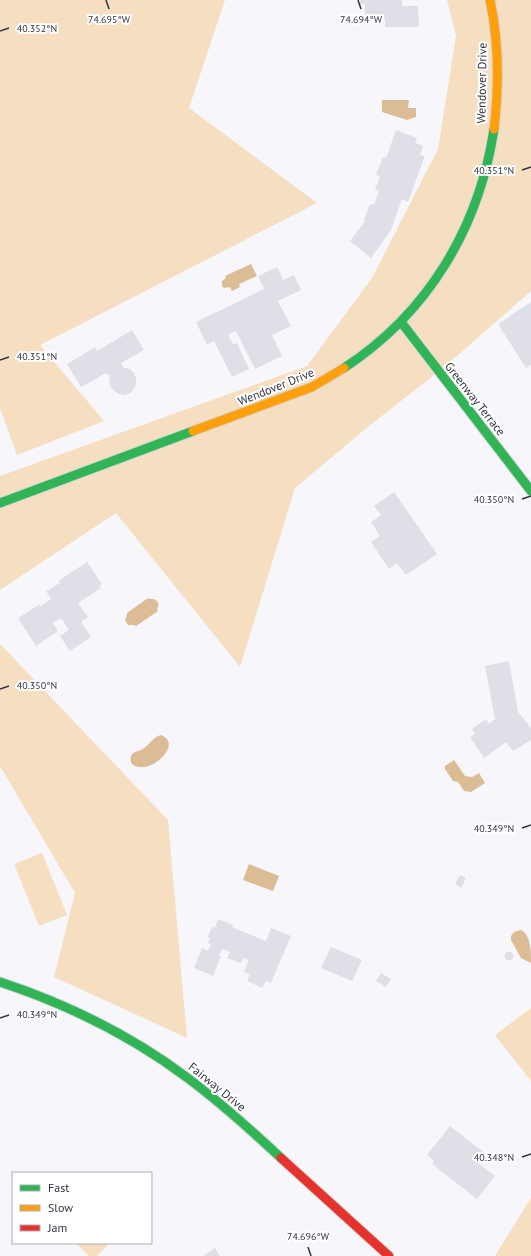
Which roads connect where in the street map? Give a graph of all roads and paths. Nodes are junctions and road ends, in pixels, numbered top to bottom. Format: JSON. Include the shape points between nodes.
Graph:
{"nodes":[{"id":1,"x":490,"y":0,"type":"edge"},
{"id":2,"x":400,"y":322,"type":"junction"},
{"id":3,"x":531,"y":491,"type":"edge"},
{"id":4,"x":0,"y":504,"type":"edge"},
{"id":5,"x":0,"y":982,"type":"edge"},
{"id":6,"x":388,"y":1256,"type":"edge"}],
"edges":[{"from":1,"to":2,"type":"street","name":"Wendover Drive","via":[[497,61],[496,107],[483,183],[468,222],[449,259],[430,288]]},
{"from":2,"to":3,"type":"street","name":"Greenway Terrace"},
{"from":2,"to":4,"type":"street","name":"Wendover Drive","via":[[343,369],[312,387]]},
{"from":5,"to":6,"type":"street","name":"Fairway Drive","via":[[33,993],[100,1023],[188,1078],[233,1114]]}]}
